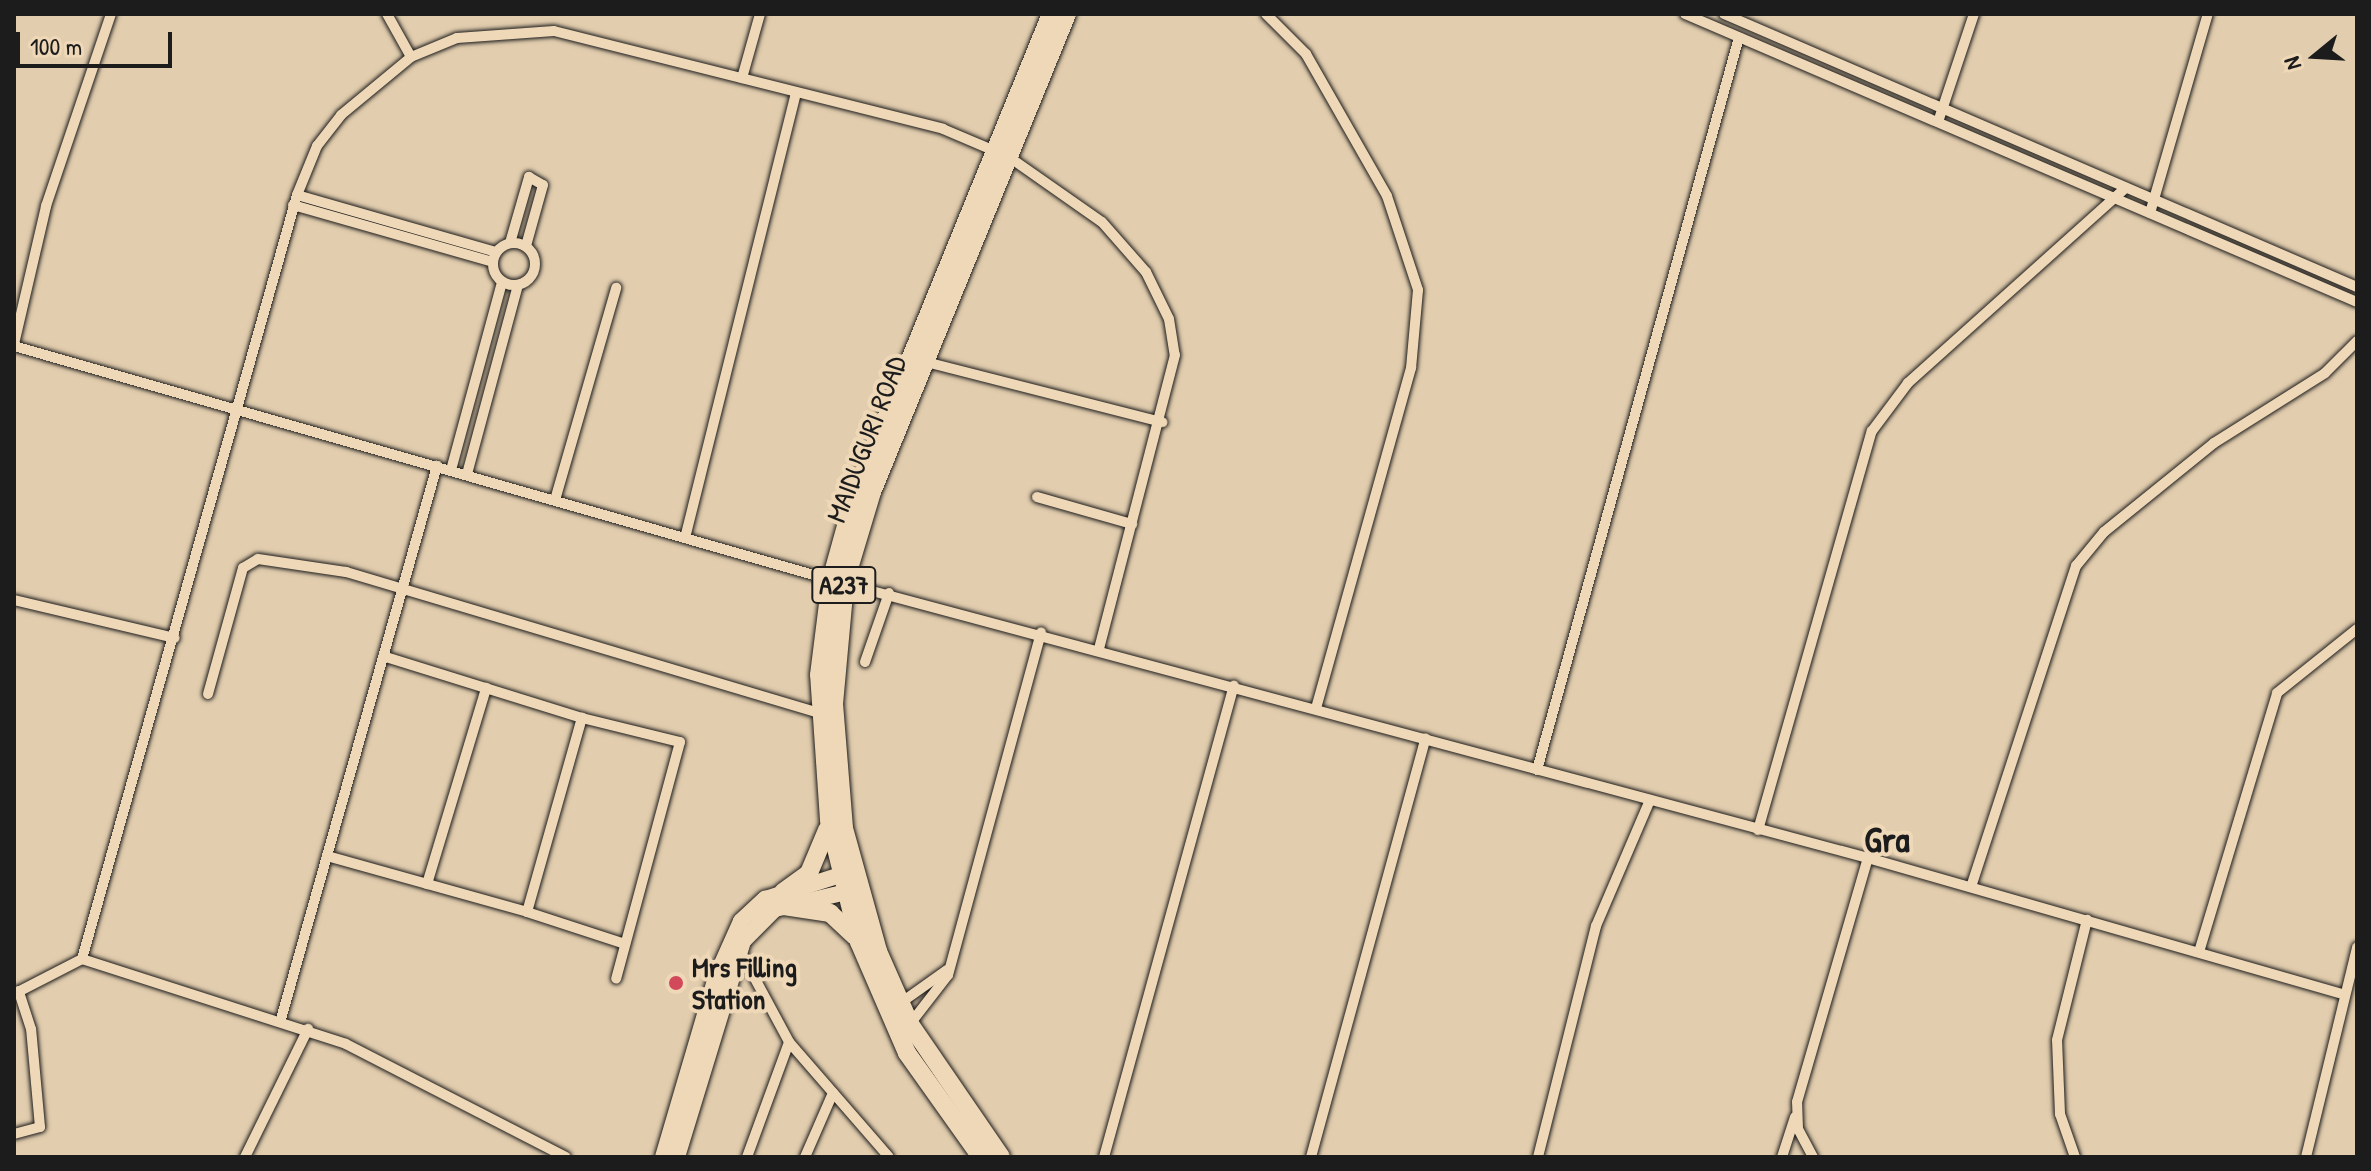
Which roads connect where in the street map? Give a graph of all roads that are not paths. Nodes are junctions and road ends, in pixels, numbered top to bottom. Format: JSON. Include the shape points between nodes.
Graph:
{"nodes":[{"id":1,"x":111,"y":14,"type":"edge"},
{"id":2,"x":387,"y":14,"type":"edge"},
{"id":3,"x":760,"y":14,"type":"edge"},
{"id":4,"x":1051,"y":14,"type":"edge"},
{"id":5,"x":1067,"y":14,"type":"edge"},
{"id":6,"x":1266,"y":14,"type":"edge"},
{"id":7,"x":1685,"y":14,"type":"edge"},
{"id":8,"x":1724,"y":14,"type":"edge"},
{"id":9,"x":1974,"y":14,"type":"edge"},
{"id":10,"x":2208,"y":14,"type":"edge"},
{"id":11,"x":1740,"y":17,"type":"edge"},
{"id":12,"x":1739,"y":37,"type":"junction"},
{"id":13,"x":411,"y":57,"type":"junction"},
{"id":14,"x":742,"y":78,"type":"junction"},
{"id":15,"x":796,"y":93,"type":"junction"},
{"id":16,"x":1944,"y":108,"type":"junction"},
{"id":17,"x":1938,"y":122,"type":"junction"},
{"id":18,"x":1002,"y":153,"type":"junction"},
{"id":19,"x":2125,"y":188,"type":"junction"},
{"id":20,"x":2115,"y":198,"type":"junction"},
{"id":21,"x":2155,"y":199,"type":"junction"},
{"id":22,"x":295,"y":200,"type":"junction"},
{"id":23,"x":2150,"y":213,"type":"junction"},
{"id":24,"x":510,"y":243,"type":"junction"},
{"id":25,"x":526,"y":246,"type":"junction"},
{"id":26,"x":494,"y":257,"type":"junction"},
{"id":27,"x":502,"y":282,"type":"junction"},
{"id":28,"x":518,"y":285,"type":"junction"},
{"id":29,"x":2357,"y":287,"type":"edge"},
{"id":30,"x":616,"y":288,"type":"dead end"},
{"id":31,"x":2357,"y":302,"type":"edge"},
{"id":32,"x":2357,"y":341,"type":"edge"},
{"id":33,"x":486,"y":344,"type":"junction"},
{"id":34,"x":14,"y":345,"type":"edge"},
{"id":35,"x":501,"y":348,"type":"junction"},
{"id":36,"x":926,"y":362,"type":"junction"},
{"id":37,"x":238,"y":412,"type":"junction"},
{"id":38,"x":1162,"y":422,"type":"junction"},
{"id":39,"x":437,"y":466,"type":"junction"},
{"id":40,"x":451,"y":470,"type":"junction"},
{"id":41,"x":467,"y":474,"type":"junction"},
{"id":42,"x":1037,"y":497,"type":"dead end"},
{"id":43,"x":555,"y":500,"type":"junction"},
{"id":44,"x":1132,"y":524,"type":"junction"},
{"id":45,"x":685,"y":538,"type":"junction"},
{"id":46,"x":838,"y":581,"type":"junction"},
{"id":47,"x":889,"y":593,"type":"junction"},
{"id":48,"x":400,"y":594,"type":"junction"},
{"id":49,"x":14,"y":600,"type":"edge"},
{"id":50,"x":2357,"y":629,"type":"edge"},
{"id":51,"x":1041,"y":632,"type":"junction"},
{"id":52,"x":175,"y":638,"type":"junction"},
{"id":53,"x":1099,"y":649,"type":"junction"},
{"id":54,"x":383,"y":656,"type":"junction"},
{"id":55,"x":865,"y":662,"type":"dead end"},
{"id":56,"x":1234,"y":686,"type":"junction"},
{"id":57,"x":486,"y":688,"type":"junction"},
{"id":58,"x":208,"y":694,"type":"dead end"},
{"id":59,"x":1316,"y":708,"type":"junction"},
{"id":60,"x":818,"y":713,"type":"junction"},
{"id":61,"x":582,"y":718,"type":"junction"},
{"id":62,"x":1426,"y":738,"type":"junction"},
{"id":63,"x":1537,"y":770,"type":"junction"},
{"id":64,"x":1650,"y":800,"type":"junction"},
{"id":65,"x":829,"y":820,"type":"junction"},
{"id":66,"x":1758,"y":830,"type":"junction"},
{"id":67,"x":327,"y":856,"type":"junction"},
{"id":68,"x":1868,"y":858,"type":"junction"},
{"id":69,"x":849,"y":882,"type":"junction"},
{"id":70,"x":427,"y":884,"type":"junction"},
{"id":71,"x":1971,"y":887,"type":"junction"},
{"id":72,"x":783,"y":899,"type":"junction"},
{"id":73,"x":527,"y":912,"type":"junction"},
{"id":74,"x":2087,"y":920,"type":"junction"},
{"id":75,"x":859,"y":942,"type":"junction"},
{"id":76,"x":622,"y":943,"type":"junction"},
{"id":77,"x":2357,"y":947,"type":"edge"},
{"id":78,"x":738,"y":949,"type":"junction"},
{"id":79,"x":2199,"y":952,"type":"junction"},
{"id":80,"x":82,"y":959,"type":"junction"},
{"id":81,"x":951,"y":965,"type":"junction"},
{"id":82,"x":616,"y":979,"type":"dead end"},
{"id":83,"x":722,"y":980,"type":"junction"},
{"id":84,"x":16,"y":993,"type":"edge"},
{"id":85,"x":2340,"y":993,"type":"junction"},
{"id":86,"x":899,"y":1004,"type":"junction"},
{"id":87,"x":281,"y":1019,"type":"junction"},
{"id":88,"x":910,"y":1024,"type":"junction"},
{"id":89,"x":308,"y":1029,"type":"junction"},
{"id":90,"x":789,"y":1042,"type":"junction"},
{"id":91,"x":833,"y":1093,"type":"junction"},
{"id":92,"x":1796,"y":1116,"type":"junction"},
{"id":93,"x":14,"y":1134,"type":"edge"},
{"id":94,"x":245,"y":1157,"type":"edge"},
{"id":95,"x":566,"y":1157,"type":"edge"},
{"id":96,"x":663,"y":1157,"type":"edge"},
{"id":97,"x":677,"y":1157,"type":"edge"},
{"id":98,"x":747,"y":1157,"type":"edge"},
{"id":99,"x":805,"y":1157,"type":"edge"},
{"id":100,"x":889,"y":1157,"type":"edge"},
{"id":101,"x":981,"y":1157,"type":"edge"},
{"id":102,"x":1001,"y":1157,"type":"edge"},
{"id":103,"x":1104,"y":1157,"type":"edge"},
{"id":104,"x":1311,"y":1157,"type":"edge"},
{"id":105,"x":1538,"y":1157,"type":"edge"},
{"id":106,"x":1782,"y":1157,"type":"edge"},
{"id":107,"x":1813,"y":1157,"type":"edge"},
{"id":108,"x":2075,"y":1157,"type":"edge"},
{"id":109,"x":2306,"y":1157,"type":"edge"}],
"edges":[{"from":1,"to":34,"type":"street","via":[[46,206]]},
{"from":2,"to":13,"type":"street"},
{"from":3,"to":14,"type":"street"},
{"from":4,"to":18,"type":"highway","name":"MAIDUGURI ROAD","number":"A237"},
{"from":5,"to":18,"type":"highway","name":"MAIDUGURI ROAD","number":"A237"},
{"from":6,"to":59,"type":"street","via":[[1306,54],[1387,196],[1418,290],[1411,368]]},
{"from":7,"to":12,"type":"street"},
{"from":8,"to":11,"type":"street"},
{"from":9,"to":16,"type":"street"},
{"from":10,"to":21,"type":"street"},
{"from":11,"to":16,"type":"street"},
{"from":12,"to":17,"type":"street"},
{"from":12,"to":63,"type":"street"},
{"from":13,"to":14,"type":"street","via":[[457,38],[554,31]]},
{"from":13,"to":22,"type":"street","via":[[341,115],[317,146]]},
{"from":14,"to":15,"type":"street"},
{"from":15,"to":18,"type":"street","via":[[943,129]]},
{"from":15,"to":45,"type":"street"},
{"from":16,"to":17,"type":"street"},
{"from":16,"to":19,"type":"street"},
{"from":17,"to":20,"type":"street"},
{"from":18,"to":36,"type":"highway","name":"MAIDUGURI ROAD","number":"A237"},
{"from":18,"to":38,"type":"street","via":[[1102,222],[1146,272],[1169,319],[1175,355]]},
{"from":18,"to":46,"type":"highway","name":"MAIDUGURI ROAD","number":"A237","via":[[872,446]]},
{"from":19,"to":20,"type":"street"},
{"from":19,"to":21,"type":"street"},
{"from":20,"to":23,"type":"street"},
{"from":20,"to":66,"type":"street","via":[[1908,383],[1872,431]]},
{"from":21,"to":23,"type":"street"},
{"from":21,"to":29,"type":"street"},
{"from":22,"to":26,"type":"street"},
{"from":22,"to":37,"type":"street"},
{"from":23,"to":31,"type":"street"},
{"from":24,"to":25,"type":"street"},
{"from":24,"to":25,"type":"street","via":[[529,177],[543,185]]},
{"from":24,"to":26,"type":"street"},
{"from":25,"to":28,"type":"street","via":[[534,271]]},
{"from":26,"to":27,"type":"street"},
{"from":27,"to":28,"type":"street"},
{"from":27,"to":33,"type":"street"},
{"from":28,"to":35,"type":"street"},
{"from":30,"to":43,"type":"street"},
{"from":32,"to":71,"type":"street","via":[[2325,373],[2214,443],[2104,532],[2076,566]]},
{"from":33,"to":35,"type":"street"},
{"from":33,"to":40,"type":"street"},
{"from":34,"to":37,"type":"street"},
{"from":35,"to":41,"type":"street"},
{"from":36,"to":38,"type":"street"},
{"from":36,"to":46,"type":"highway","name":"MAIDUGURI ROAD","number":"A237"},
{"from":37,"to":39,"type":"street"},
{"from":37,"to":52,"type":"street"},
{"from":38,"to":44,"type":"street"},
{"from":39,"to":40,"type":"street"},
{"from":39,"to":48,"type":"street"},
{"from":40,"to":41,"type":"street"},
{"from":41,"to":43,"type":"street"},
{"from":42,"to":44,"type":"street"},
{"from":43,"to":45,"type":"street"},
{"from":44,"to":53,"type":"street"},
{"from":45,"to":46,"type":"street"},
{"from":46,"to":47,"type":"street"},
{"from":46,"to":60,"type":"highway","name":"MAIDUGURI ROAD","number":"A237"},
{"from":46,"to":69,"type":"highway","name":"MAIDUGURI ROAD","number":"A237","via":[[835,762]]},
{"from":47,"to":51,"type":"street"},
{"from":47,"to":55,"type":"street"},
{"from":48,"to":54,"type":"street"},
{"from":48,"to":58,"type":"street","via":[[346,572],[249,563]]},
{"from":48,"to":60,"type":"street"},
{"from":49,"to":52,"type":"street"},
{"from":50,"to":79,"type":"street","via":[[2277,693]]},
{"from":51,"to":53,"type":"street"},
{"from":51,"to":81,"type":"street"},
{"from":52,"to":80,"type":"street"},
{"from":53,"to":56,"type":"street"},
{"from":54,"to":57,"type":"street"},
{"from":54,"to":67,"type":"street"},
{"from":56,"to":59,"type":"street"},
{"from":56,"to":103,"type":"street"},
{"from":57,"to":61,"type":"street"},
{"from":57,"to":70,"type":"street"},
{"from":59,"to":62,"type":"street"},
{"from":60,"to":65,"type":"highway","name":"MAIDUGURI ROAD","number":"A237"},
{"from":61,"to":73,"type":"street"},
{"from":61,"to":76,"type":"street","via":[[680,742]]},
{"from":62,"to":63,"type":"street"},
{"from":62,"to":104,"type":"street"},
{"from":63,"to":64,"type":"street"},
{"from":64,"to":66,"type":"street"},
{"from":64,"to":105,"type":"street","via":[[1596,926]]},
{"from":65,"to":69,"type":"highway","name":"MAIDUGURI ROAD","number":"A237"},
{"from":65,"to":72,"type":"highway","via":[[821,854]]},
{"from":66,"to":68,"type":"street"},
{"from":67,"to":70,"type":"street"},
{"from":67,"to":87,"type":"street"},
{"from":68,"to":71,"type":"street"},
{"from":68,"to":92,"type":"street"},
{"from":69,"to":72,"type":"main road"},
{"from":69,"to":75,"type":"highway","name":"MAIDUGURI ROAD","number":"A237"},
{"from":69,"to":86,"type":"highway","name":"MAIDUGURI ROAD","number":"A237"},
{"from":70,"to":73,"type":"street"},
{"from":71,"to":74,"type":"street"},
{"from":72,"to":75,"type":"highway","via":[[830,913]]},
{"from":72,"to":78,"type":"main road"},
{"from":72,"to":83,"type":"main road","via":[[741,921]]},
{"from":73,"to":76,"type":"street"},
{"from":74,"to":79,"type":"street"},
{"from":74,"to":108,"type":"street","via":[[2057,1040],[2060,1114]]},
{"from":75,"to":101,"type":"highway","name":"MAIDUGURI ROAD","number":"A237","via":[[907,1053]]},
{"from":76,"to":82,"type":"street"},
{"from":77,"to":85,"type":"street"},
{"from":78,"to":83,"type":"main road"},
{"from":78,"to":90,"type":"street"},
{"from":79,"to":85,"type":"street"},
{"from":80,"to":84,"type":"street"},
{"from":80,"to":87,"type":"street"},
{"from":81,"to":86,"type":"street"},
{"from":81,"to":88,"type":"street"},
{"from":83,"to":96,"type":"main road"},
{"from":83,"to":97,"type":"main road"},
{"from":84,"to":93,"type":"street","via":[[31,1029],[40,1127]]},
{"from":85,"to":109,"type":"street"},
{"from":86,"to":88,"type":"highway","name":"MAIDUGURI ROAD","number":"A237"},
{"from":87,"to":89,"type":"street"},
{"from":88,"to":102,"type":"highway","name":"MAIDUGURI ROAD","number":"A237"},
{"from":89,"to":94,"type":"street"},
{"from":89,"to":95,"type":"street"},
{"from":90,"to":91,"type":"street"},
{"from":90,"to":98,"type":"street"},
{"from":91,"to":99,"type":"street"},
{"from":91,"to":100,"type":"street"},
{"from":92,"to":106,"type":"street"},
{"from":92,"to":107,"type":"street"}]}
